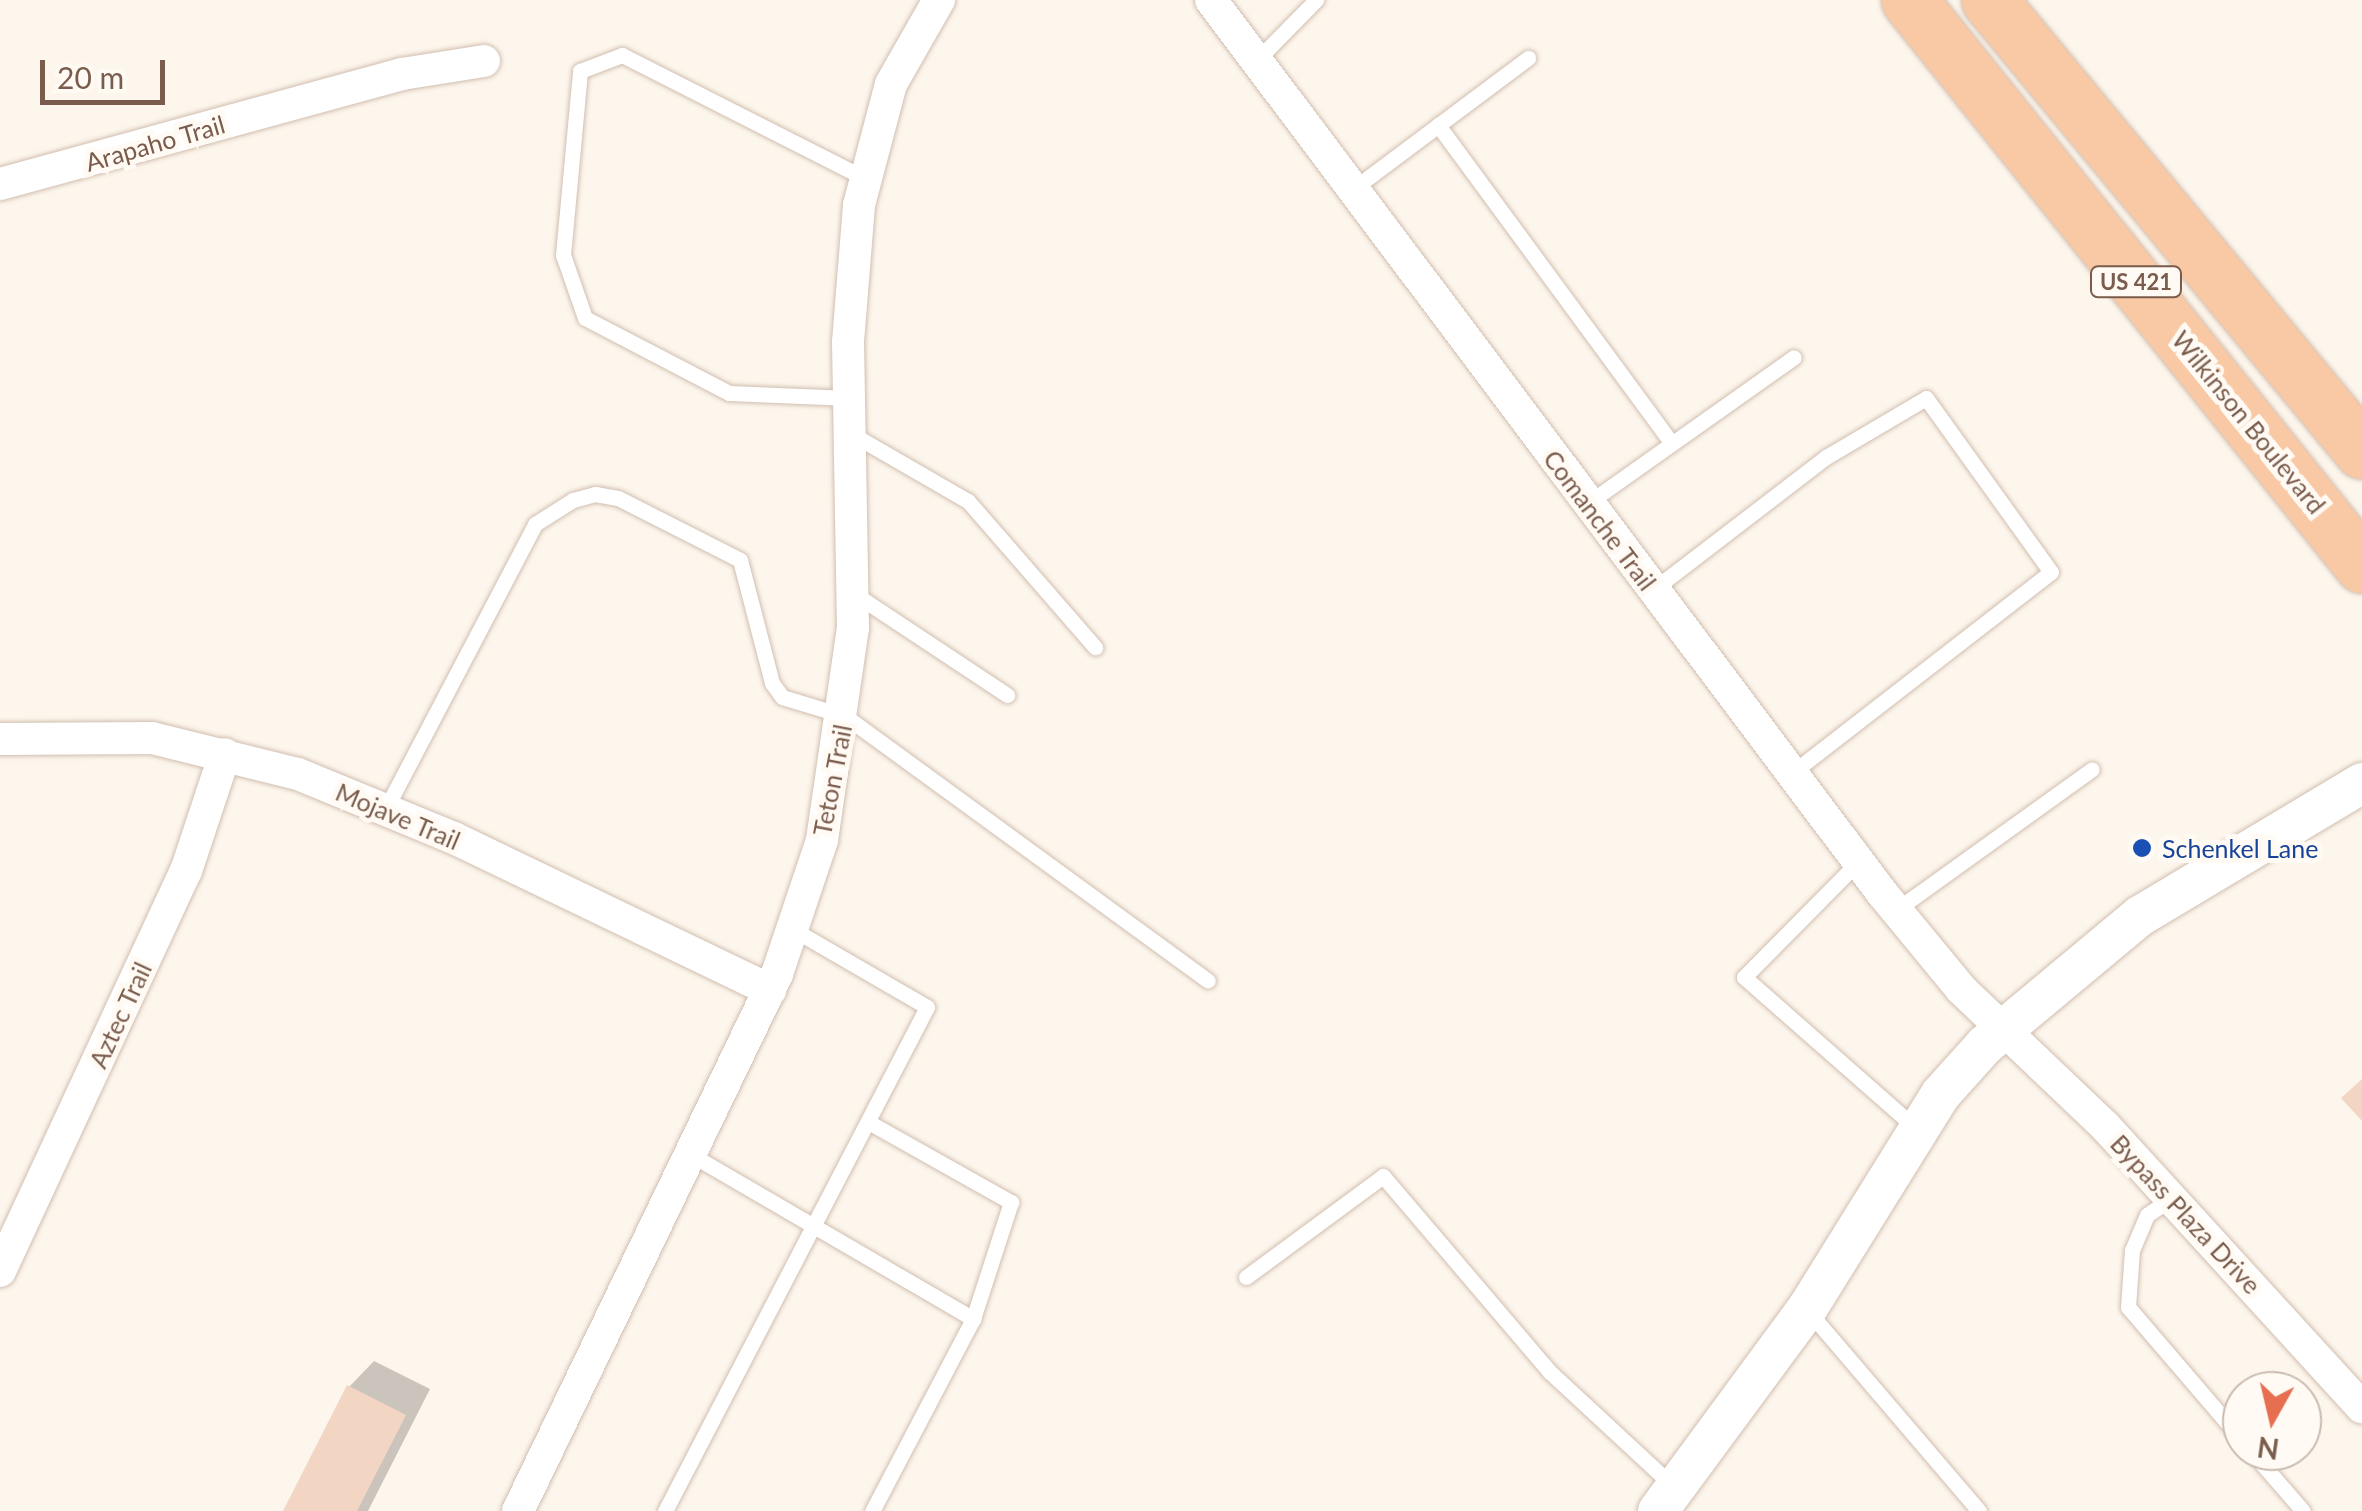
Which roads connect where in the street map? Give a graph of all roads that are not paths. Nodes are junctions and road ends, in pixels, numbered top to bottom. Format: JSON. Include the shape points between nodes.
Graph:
{"nodes":[{"id":1,"x":939,"y":0,"type":"edge"},
{"id":2,"x":1211,"y":0,"type":"edge"},
{"id":3,"x":1316,"y":0,"type":"edge"},
{"id":4,"x":1909,"y":0,"type":"edge"},
{"id":5,"x":1989,"y":0,"type":"edge"},
{"id":6,"x":1528,"y":58,"type":"dead end"},
{"id":7,"x":484,"y":61,"type":"dead end"},
{"id":8,"x":1256,"y":61,"type":"junction"},
{"id":9,"x":1438,"y":125,"type":"junction"},
{"id":10,"x":864,"y":178,"type":"junction"},
{"id":11,"x":0,"y":184,"type":"edge"},
{"id":12,"x":1353,"y":190,"type":"junction"},
{"id":13,"x":1794,"y":357,"type":"dead end"},
{"id":14,"x":849,"y":398,"type":"junction"},
{"id":15,"x":850,"y":433,"type":"junction"},
{"id":16,"x":1672,"y":443,"type":"junction"},
{"id":17,"x":2362,"y":451,"type":"edge"},
{"id":18,"x":1588,"y":503,"type":"junction"},
{"id":19,"x":2362,"y":565,"type":"edge"},
{"id":20,"x":1652,"y":590,"type":"junction"},
{"id":21,"x":853,"y":593,"type":"junction"},
{"id":22,"x":1095,"y":647,"type":"dead end"},
{"id":23,"x":1006,"y":695,"type":"dead end"},
{"id":24,"x":845,"y":716,"type":"junction"},
{"id":25,"x":0,"y":738,"type":"edge"},
{"id":26,"x":225,"y":754,"type":"junction"},
{"id":27,"x":2092,"y":770,"type":"dead end"},
{"id":28,"x":1791,"y":774,"type":"junction"},
{"id":29,"x":2362,"y":783,"type":"edge"},
{"id":30,"x":384,"y":810,"type":"junction"},
{"id":31,"x":1858,"y":862,"type":"junction"},
{"id":32,"x":1896,"y":910,"type":"junction"},
{"id":33,"x":794,"y":930,"type":"junction"},
{"id":34,"x":1208,"y":982,"type":"dead end"},
{"id":35,"x":770,"y":990,"type":"junction"},
{"id":36,"x":2002,"y":1030,"type":"junction"},
{"id":37,"x":870,"y":1122,"type":"junction"},
{"id":38,"x":1917,"y":1129,"type":"junction"},
{"id":39,"x":690,"y":1154,"type":"junction"},
{"id":40,"x":2172,"y":1198,"type":"junction"},
{"id":41,"x":816,"y":1224,"type":"junction"},
{"id":42,"x":0,"y":1271,"type":"edge"},
{"id":43,"x":1246,"y":1277,"type":"dead end"},
{"id":44,"x":1806,"y":1308,"type":"junction"},
{"id":45,"x":973,"y":1319,"type":"junction"},
{"id":46,"x":2362,"y":1406,"type":"edge"},
{"id":47,"x":2222,"y":1417,"type":"edge"},
{"id":48,"x":2269,"y":1471,"type":"edge"},
{"id":49,"x":1666,"y":1500,"type":"edge"},
{"id":50,"x":518,"y":1511,"type":"edge"},
{"id":51,"x":665,"y":1511,"type":"edge"},
{"id":52,"x":872,"y":1511,"type":"edge"},
{"id":53,"x":1979,"y":1511,"type":"edge"},
{"id":54,"x":2303,"y":1511,"type":"edge"}],
"edges":[{"from":1,"to":10,"type":"street","name":"Teton Trail","via":[[891,84]]},
{"from":2,"to":8,"type":"street","name":"Comanche Trail"},
{"from":3,"to":8,"type":"lane"},
{"from":4,"to":19,"type":"highway","name":"Wilkinson Boulevard","number":"US 421"},
{"from":5,"to":17,"type":"highway","number":"US 421"},
{"from":6,"to":9,"type":"lane"},
{"from":7,"to":11,"type":"street","name":"Arapaho Trail","via":[[402,74]]},
{"from":8,"to":12,"type":"street","name":"Comanche Trail"},
{"from":9,"to":12,"type":"lane"},
{"from":9,"to":16,"type":"lane"},
{"from":10,"to":14,"type":"street","name":"Teton Trail","via":[[852,272]]},
{"from":10,"to":14,"type":"lane","via":[[622,55],[580,71],[563,255],[585,318],[728,393]]},
{"from":12,"to":18,"type":"street","name":"Comanche Trail"},
{"from":13,"to":16,"type":"lane"},
{"from":14,"to":15,"type":"street","name":"Teton Trail"},
{"from":15,"to":21,"type":"street","name":"Teton Trail"},
{"from":15,"to":22,"type":"lane","via":[[968,500]]},
{"from":16,"to":18,"type":"lane"},
{"from":18,"to":20,"type":"street","name":"Comanche Trail"},
{"from":20,"to":28,"type":"street","name":"Comanche Trail"},
{"from":20,"to":28,"type":"lane","via":[[1826,457],[1926,398],[2051,572]]},
{"from":21,"to":23,"type":"lane"},
{"from":21,"to":24,"type":"street","name":"Teton Trail"},
{"from":24,"to":30,"type":"lane","via":[[782,697],[772,683],[740,560],[618,498],[595,494],[535,524]]},
{"from":24,"to":33,"type":"street","name":"Teton Trail","via":[[822,840]]},
{"from":24,"to":34,"type":"lane"},
{"from":25,"to":26,"type":"street","name":"Mojave Trail","via":[[136,737]]},
{"from":26,"to":30,"type":"street","name":"Mojave Trail"},
{"from":26,"to":42,"type":"street","name":"Aztec Trail","via":[[186,871]]},
{"from":27,"to":32,"type":"lane"},
{"from":28,"to":31,"type":"street","name":"Comanche Trail"},
{"from":29,"to":36,"type":"street","via":[[2140,916]]},
{"from":30,"to":35,"type":"street","name":"Mojave Trail"},
{"from":31,"to":32,"type":"street","name":"Comanche Trail"},
{"from":31,"to":38,"type":"lane","via":[[1744,977]]},
{"from":32,"to":36,"type":"street","name":"Comanche Trail"},
{"from":33,"to":35,"type":"street","name":"Teton Trail"},
{"from":33,"to":37,"type":"lane","via":[[926,1007]]},
{"from":35,"to":39,"type":"street","name":"Teton Trail"},
{"from":36,"to":38,"type":"street"},
{"from":36,"to":40,"type":"street","name":"Bypass Plaza Drive"},
{"from":37,"to":41,"type":"lane"},
{"from":37,"to":45,"type":"lane","via":[[1011,1202]]},
{"from":38,"to":44,"type":"street"},
{"from":39,"to":41,"type":"lane"},
{"from":39,"to":50,"type":"street","name":"Teton Trail"},
{"from":40,"to":46,"type":"street","name":"Bypass Plaza Drive"},
{"from":40,"to":47,"type":"lane","via":[[2147,1215],[2132,1250],[2128,1307]]},
{"from":41,"to":45,"type":"lane"},
{"from":41,"to":51,"type":"lane"},
{"from":43,"to":49,"type":"lane","via":[[1383,1176]]},
{"from":44,"to":49,"type":"street"},
{"from":44,"to":53,"type":"lane"},
{"from":45,"to":52,"type":"lane"},
{"from":48,"to":54,"type":"lane"}]}
